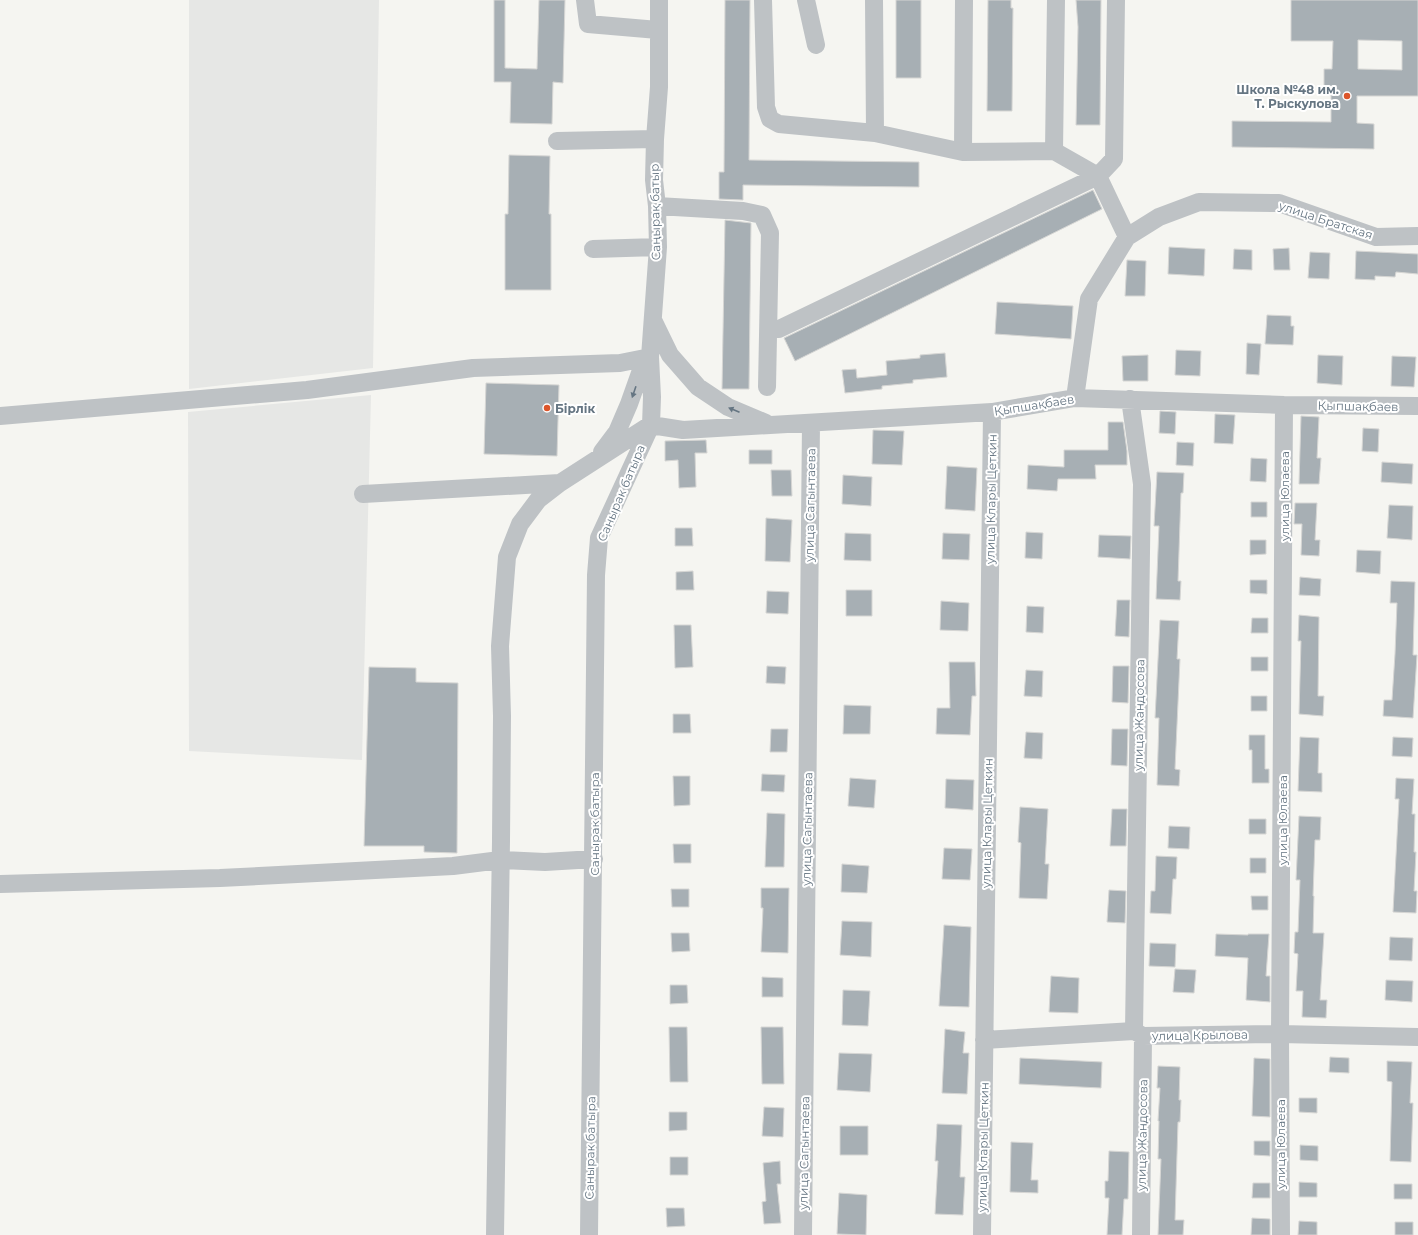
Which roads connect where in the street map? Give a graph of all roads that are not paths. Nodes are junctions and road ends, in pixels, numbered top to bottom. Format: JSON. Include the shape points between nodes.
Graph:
{"nodes":[{"id":1,"x":585,"y":0,"type":"edge"},
{"id":2,"x":659,"y":0,"type":"edge"},
{"id":3,"x":763,"y":0,"type":"edge"},
{"id":4,"x":806,"y":0,"type":"edge"},
{"id":5,"x":874,"y":0,"type":"edge"},
{"id":6,"x":964,"y":0,"type":"edge"},
{"id":7,"x":1056,"y":0,"type":"edge"},
{"id":8,"x":1116,"y":0,"type":"edge"},
{"id":9,"x":658,"y":30,"type":"junction"},
{"id":10,"x":816,"y":45,"type":"dead end"},
{"id":11,"x":874,"y":133,"type":"junction"},
{"id":12,"x":655,"y":139,"type":"junction"},
{"id":13,"x":557,"y":141,"type":"dead end"},
{"id":14,"x":1054,"y":151,"type":"junction"},
{"id":15,"x":963,"y":152,"type":"junction"},
{"id":16,"x":1098,"y":176,"type":"junction"},
{"id":17,"x":657,"y":206,"type":"junction"},
{"id":18,"x":1418,"y":236,"type":"edge"},
{"id":19,"x":1127,"y":237,"type":"junction"},
{"id":20,"x":658,"y":247,"type":"junction"},
{"id":21,"x":592,"y":249,"type":"dead end"},
{"id":22,"x":653,"y":320,"type":"junction"},
{"id":23,"x":779,"y":329,"type":"dead end"},
{"id":24,"x":650,"y":357,"type":"junction"},
{"id":25,"x":767,"y":387,"type":"dead end"},
{"id":26,"x":1076,"y":398,"type":"junction"},
{"id":27,"x":1130,"y":399,"type":"junction"},
{"id":28,"x":1284,"y":405,"type":"junction"},
{"id":29,"x":1418,"y":406,"type":"edge"},
{"id":30,"x":992,"y":412,"type":"junction"},
{"id":31,"x":0,"y":416,"type":"edge"},
{"id":32,"x":810,"y":423,"type":"junction"},
{"id":33,"x":651,"y":425,"type":"junction"},
{"id":34,"x":770,"y":425,"type":"junction"},
{"id":35,"x":598,"y":458,"type":"junction"},
{"id":36,"x":560,"y":483,"type":"junction"},
{"id":37,"x":363,"y":494,"type":"dead end"},
{"id":38,"x":594,"y":859,"type":"junction"},
{"id":39,"x":500,"y":860,"type":"junction"},
{"id":40,"x":0,"y":884,"type":"edge"},
{"id":41,"x":1139,"y":1033,"type":"junction"},
{"id":42,"x":1280,"y":1034,"type":"junction"},
{"id":43,"x":1418,"y":1037,"type":"edge"},
{"id":44,"x":984,"y":1040,"type":"junction"},
{"id":45,"x":495,"y":1235,"type":"edge"},
{"id":46,"x":589,"y":1235,"type":"edge"},
{"id":47,"x":803,"y":1235,"type":"edge"},
{"id":48,"x":982,"y":1235,"type":"edge"},
{"id":49,"x":1141,"y":1235,"type":"edge"},
{"id":50,"x":1280,"y":1235,"type":"edge"}],
"edges":[{"from":1,"to":9,"type":"street","via":[[588,24]]},
{"from":2,"to":9,"type":"street","name":"Саңырақ батыр"},
{"from":3,"to":11,"type":"street","via":[[766,107],[770,119],[779,124]]},
{"from":4,"to":10,"type":"street"},
{"from":5,"to":11,"type":"street"},
{"from":6,"to":15,"type":"street"},
{"from":7,"to":14,"type":"street"},
{"from":8,"to":16,"type":"street","via":[[1114,159]]},
{"from":9,"to":12,"type":"street","name":"Саңырақ батыр","via":[[659,87]]},
{"from":11,"to":15,"type":"street"},
{"from":12,"to":13,"type":"street"},
{"from":12,"to":17,"type":"street","name":"Саңырақ батыр","via":[[654,180]]},
{"from":14,"to":15,"type":"street"},
{"from":14,"to":16,"type":"street"},
{"from":16,"to":19,"type":"street"},
{"from":16,"to":23,"type":"street"},
{"from":17,"to":20,"type":"street","name":"Саңырақ батыр"},
{"from":17,"to":25,"type":"street","via":[[743,211],[762,215],[770,234]]},
{"from":18,"to":19,"type":"street","name":"улица Братская","via":[[1376,237],[1279,203],[1199,202],[1159,217]]},
{"from":19,"to":26,"type":"street","name":"улица Братская","via":[[1090,298]]},
{"from":20,"to":21,"type":"street"},
{"from":20,"to":22,"type":"street","name":"Саңырақ батыр"},
{"from":22,"to":24,"type":"street","name":"Саңырақ батыр"},
{"from":34,"to":22,"type":"street","one_way":true,"via":[[728,407],[698,387],[670,355]]},
{"from":24,"to":31,"type":"street","via":[[620,362],[473,368],[307,390]]},
{"from":24,"to":33,"type":"street","name":"Саңырақ батыр"},
{"from":24,"to":35,"type":"street","one_way":true,"via":[[640,373],[617,432]]},
{"from":26,"to":27,"type":"street","name":"Қыпшақбаев"},
{"from":26,"to":30,"type":"street","name":"Қыпшақбаев"},
{"from":27,"to":28,"type":"street","name":"Қыпшақбаев"},
{"from":27,"to":41,"type":"street","name":"улица Жандосова","via":[[1142,484]]},
{"from":28,"to":29,"type":"street","name":"Қыпшақбаев"},
{"from":28,"to":42,"type":"street","name":"улица Юлаева"},
{"from":30,"to":32,"type":"street","name":"Қыпшақбаев"},
{"from":30,"to":44,"type":"street","name":"улица Клары Цеткин"},
{"from":32,"to":34,"type":"street","name":"Қыпшақбаев"},
{"from":32,"to":47,"type":"street","name":"улица Сагынтаева"},
{"from":33,"to":34,"type":"street","name":"Қыпшақбаев","via":[[683,430]]},
{"from":33,"to":35,"type":"street"},
{"from":33,"to":38,"type":"street","name":"Санырак батыра","via":[[599,538],[596,575]]},
{"from":35,"to":36,"type":"street"},
{"from":36,"to":37,"type":"street"},
{"from":36,"to":39,"type":"street","via":[[538,500],[520,524],[507,557],[500,646]]},
{"from":38,"to":39,"type":"street","via":[[545,862]]},
{"from":38,"to":46,"type":"street","name":"Санырак батыра"},
{"from":39,"to":40,"type":"street","via":[[453,866],[220,878]]},
{"from":39,"to":45,"type":"street"},
{"from":41,"to":42,"type":"street","name":"улица Крылова"},
{"from":41,"to":44,"type":"street","name":"улица Крылова"},
{"from":41,"to":49,"type":"street","name":"улица Жандосова"},
{"from":42,"to":43,"type":"street","name":"улица Крылова"},
{"from":42,"to":50,"type":"street","name":"улица Юлаева"},
{"from":44,"to":48,"type":"street","name":"улица Клары Цеткин"}]}
